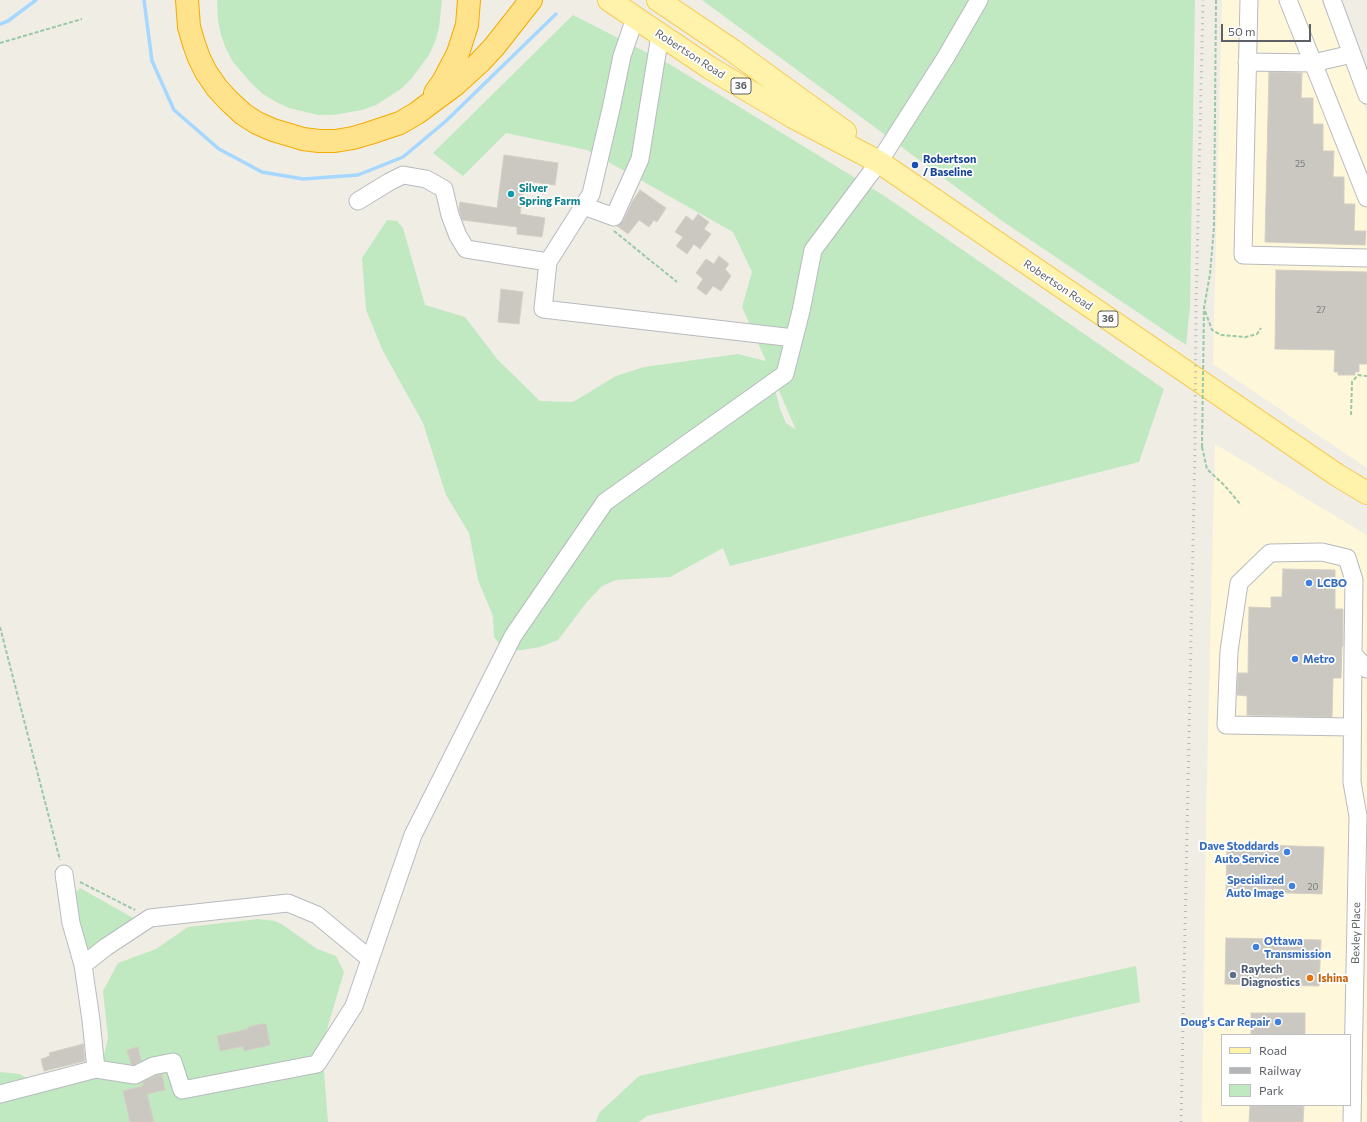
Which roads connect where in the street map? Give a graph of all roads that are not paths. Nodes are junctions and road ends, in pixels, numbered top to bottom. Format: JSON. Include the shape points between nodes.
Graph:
{"nodes":[{"id":1,"x":187,"y":0,"type":"edge"},
{"id":2,"x":469,"y":0,"type":"edge"},
{"id":3,"x":530,"y":0,"type":"edge"},
{"id":4,"x":609,"y":0,"type":"edge"},
{"id":5,"x":658,"y":0,"type":"edge"},
{"id":6,"x":675,"y":0,"type":"edge"},
{"id":7,"x":979,"y":0,"type":"edge"},
{"id":8,"x":1249,"y":0,"type":"edge"},
{"id":9,"x":1288,"y":0,"type":"edge"},
{"id":10,"x":1332,"y":0,"type":"edge"},
{"id":11,"x":635,"y":18,"type":"junction"},
{"id":12,"x":660,"y":35,"type":"junction"},
{"id":13,"x":732,"y":50,"type":"junction"},
{"id":14,"x":1352,"y":54,"type":"junction"},
{"id":15,"x":1247,"y":62,"type":"junction"},
{"id":16,"x":1313,"y":63,"type":"junction"},
{"id":17,"x":1367,"y":95,"type":"edge"},
{"id":18,"x":416,"y":113,"type":"junction"},
{"id":19,"x":878,"y":162,"type":"junction"},
{"id":20,"x":1367,"y":198,"type":"edge"},
{"id":21,"x":358,"y":201,"type":"dead end"},
{"id":22,"x":584,"y":206,"type":"junction"},
{"id":23,"x":1367,"y":258,"type":"edge"},
{"id":24,"x":548,"y":262,"type":"junction"},
{"id":25,"x":794,"y":338,"type":"junction"},
{"id":26,"x":1337,"y":475,"type":"junction"},
{"id":27,"x":1367,"y":493,"type":"edge"},
{"id":28,"x":1367,"y":505,"type":"edge"},
{"id":29,"x":1353,"y":654,"type":"junction"},
{"id":30,"x":1367,"y":669,"type":"edge"},
{"id":31,"x":1352,"y":727,"type":"junction"},
{"id":32,"x":64,"y":874,"type":"road end"},
{"id":33,"x":370,"y":959,"type":"junction"},
{"id":34,"x":83,"y":965,"type":"junction"},
{"id":35,"x":96,"y":1069,"type":"junction"},
{"id":36,"x":0,"y":1094,"type":"edge"},
{"id":37,"x":1352,"y":1122,"type":"edge"}],
"edges":[{"from":1,"to":18,"type":"highway","via":[[189,27],[206,72],[228,100],[257,123],[298,138],[335,141],[386,128]]},
{"from":2,"to":18,"type":"highway","via":[[467,25],[455,60],[435,93]]},
{"from":3,"to":18,"type":"highway","via":[[480,62],[451,88]]},
{"from":4,"to":11,"type":"main road","name":"Robertson Road","number":"36"},
{"from":5,"to":13,"type":"main road","name":"Robertson Road","number":"36"},
{"from":6,"to":13,"type":"main road"},
{"from":7,"to":19,"type":"street","via":[[946,57]]},
{"from":8,"to":15,"type":"street"},
{"from":9,"to":16,"type":"street"},
{"from":10,"to":14,"type":"street"},
{"from":11,"to":12,"type":"main road","name":"Robertson Road","number":"36"},
{"from":11,"to":22,"type":"street","via":[[622,56],[591,194]]},
{"from":12,"to":19,"type":"main road","name":"Robertson Road","number":"36","via":[[786,113]]},
{"from":12,"to":22,"type":"street","via":[[640,158],[614,217]]},
{"from":13,"to":19,"type":"main road","name":"Robertson Road","number":"36","via":[[849,135]]},
{"from":14,"to":16,"type":"street"},
{"from":14,"to":17,"type":"street"},
{"from":15,"to":16,"type":"street"},
{"from":15,"to":23,"type":"street","via":[[1243,255]]},
{"from":16,"to":20,"type":"street"},
{"from":19,"to":25,"type":"street","via":[[813,250]]},
{"from":19,"to":26,"type":"main road","name":"Robertson Road","number":"36"},
{"from":21,"to":24,"type":"street","via":[[403,175],[426,179],[444,189],[450,215],[466,249]]},
{"from":22,"to":24,"type":"street"},
{"from":24,"to":25,"type":"street","via":[[543,309]]},
{"from":25,"to":33,"type":"street","via":[[785,374],[605,502],[574,546],[513,636],[413,835]]},
{"from":26,"to":27,"type":"main road","name":"Robertson Road","number":"36"},
{"from":26,"to":28,"type":"main road","name":"Robertson Road","number":"36"},
{"from":29,"to":30,"type":"street"},
{"from":29,"to":31,"type":"street","name":"Bexley Place"},
{"from":29,"to":31,"type":"street","name":"Bexley Place","via":[[1354,580],[1347,558],[1322,552],[1270,553],[1239,583],[1229,651],[1226,725]]},
{"from":31,"to":37,"type":"street","name":"Bexley Place","via":[[1352,782],[1358,816]]},
{"from":32,"to":34,"type":"street","via":[[71,923]]},
{"from":33,"to":34,"type":"street","via":[[317,915],[288,903],[150,918]]},
{"from":33,"to":35,"type":"street","via":[[354,1006],[317,1064],[182,1090],[173,1062],[153,1066],[136,1076]]},
{"from":34,"to":35,"type":"street"},
{"from":35,"to":36,"type":"street"}]}
